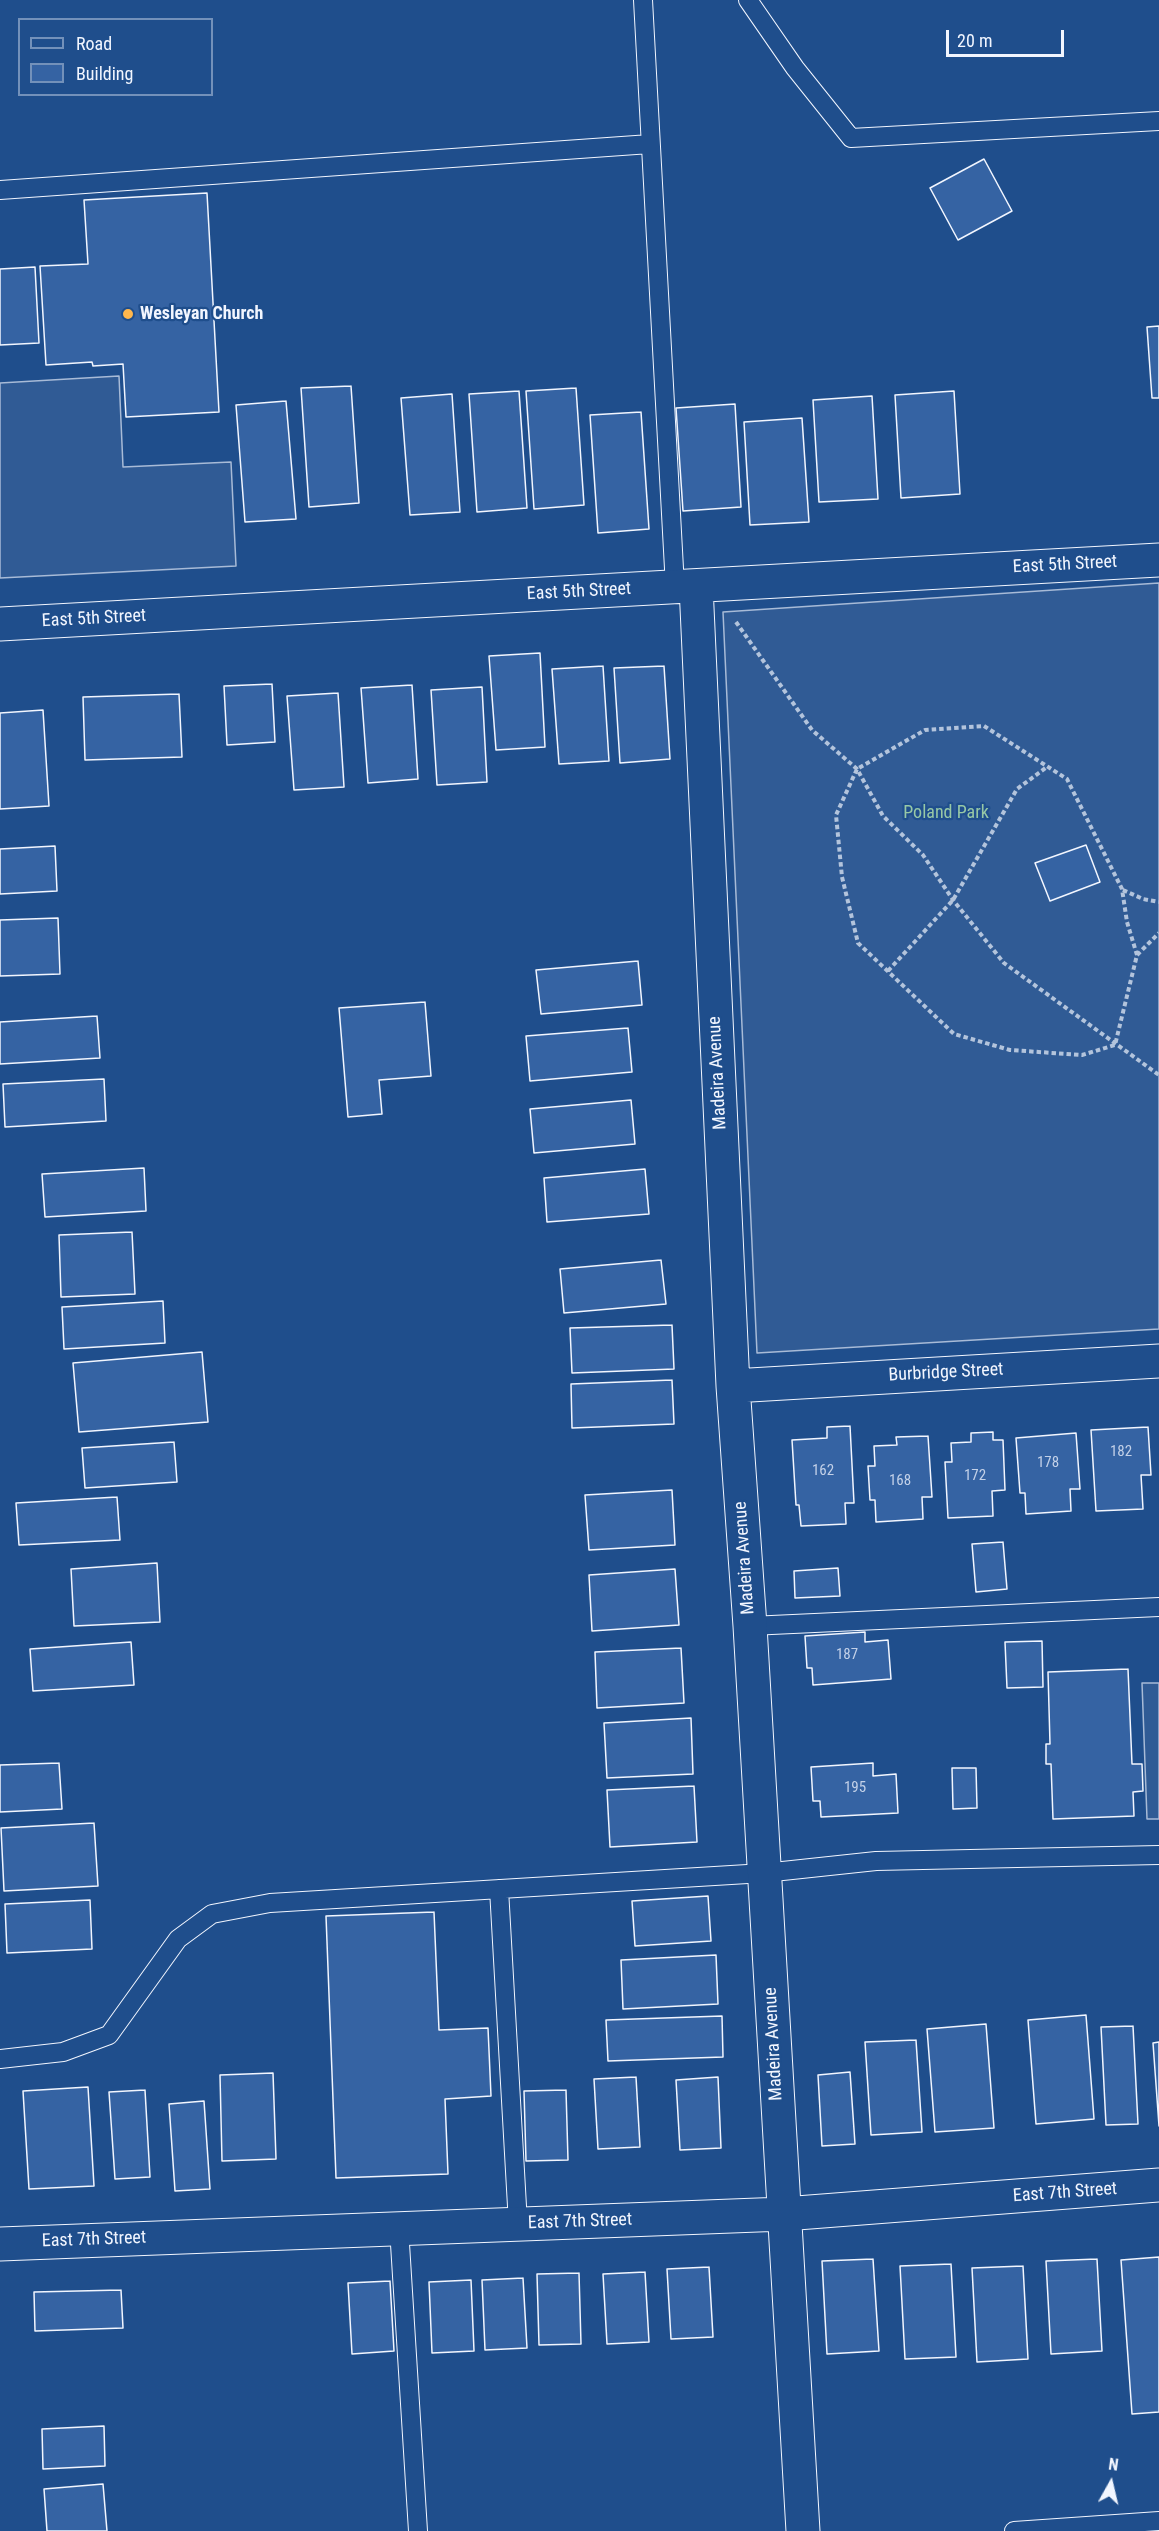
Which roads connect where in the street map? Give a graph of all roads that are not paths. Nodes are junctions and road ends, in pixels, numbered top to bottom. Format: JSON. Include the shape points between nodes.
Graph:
{"nodes":[{"id":1,"x":643,"y":0,"type":"edge"},
{"id":2,"x":748,"y":0,"type":"edge"},
{"id":3,"x":1159,"y":121,"type":"edge"},
{"id":4,"x":650,"y":144,"type":"junction"},
{"id":5,"x":0,"y":190,"type":"edge"},
{"id":6,"x":1159,"y":560,"type":"edge"},
{"id":7,"x":686,"y":586,"type":"junction"},
{"id":8,"x":0,"y":624,"type":"edge"},
{"id":9,"x":1159,"y":1361,"type":"edge"},
{"id":10,"x":733,"y":1386,"type":"junction"},
{"id":11,"x":1159,"y":1607,"type":"edge"},
{"id":12,"x":750,"y":1626,"type":"junction"},
{"id":13,"x":1159,"y":1855,"type":"edge"},
{"id":14,"x":764,"y":1873,"type":"junction"},
{"id":15,"x":499,"y":1889,"type":"junction"},
{"id":16,"x":0,"y":2059,"type":"edge"},
{"id":17,"x":1159,"y":2186,"type":"edge"},
{"id":18,"x":784,"y":2214,"type":"junction"},
{"id":19,"x":518,"y":2224,"type":"junction"},
{"id":20,"x":399,"y":2228,"type":"junction"},
{"id":21,"x":0,"y":2244,"type":"edge"},
{"id":22,"x":1159,"y":2521,"type":"edge"},
{"id":23,"x":418,"y":2531,"type":"edge"},
{"id":24,"x":803,"y":2531,"type":"edge"},
{"id":25,"x":1014,"y":2531,"type":"edge"}],
"edges":[{"from":1,"to":4,"type":"lane"},
{"from":2,"to":3,"type":"lane","via":[[850,138]]},
{"from":4,"to":5,"type":"lane"},
{"from":4,"to":7,"type":"lane"},
{"from":6,"to":7,"type":"street","name":"East 5th Street"},
{"from":7,"to":8,"type":"street","name":"East 5th Street"},
{"from":7,"to":10,"type":"street","name":"Madeira Avenue"},
{"from":9,"to":10,"type":"street","name":"Burbridge Street"},
{"from":10,"to":12,"type":"street","name":"Madeira Avenue"},
{"from":11,"to":12,"type":"lane"},
{"from":12,"to":14,"type":"street","name":"Madeira Avenue"},
{"from":13,"to":14,"type":"lane","via":[[876,1861]]},
{"from":14,"to":15,"type":"lane"},
{"from":14,"to":18,"type":"street","name":"Madeira Avenue"},
{"from":15,"to":16,"type":"lane","via":[[270,1903],[212,1914],[178,1940],[109,2036],[63,2052]]},
{"from":15,"to":19,"type":"lane"},
{"from":17,"to":18,"type":"street","name":"East 7th Street"},
{"from":18,"to":19,"type":"street","name":"East 7th Street"},
{"from":18,"to":24,"type":"street","name":"Madeira Avenue"},
{"from":19,"to":20,"type":"street","name":"East 7th Street"},
{"from":20,"to":21,"type":"street","name":"East 7th Street"},
{"from":20,"to":23,"type":"lane"},
{"from":22,"to":25,"type":"lane"}]}
